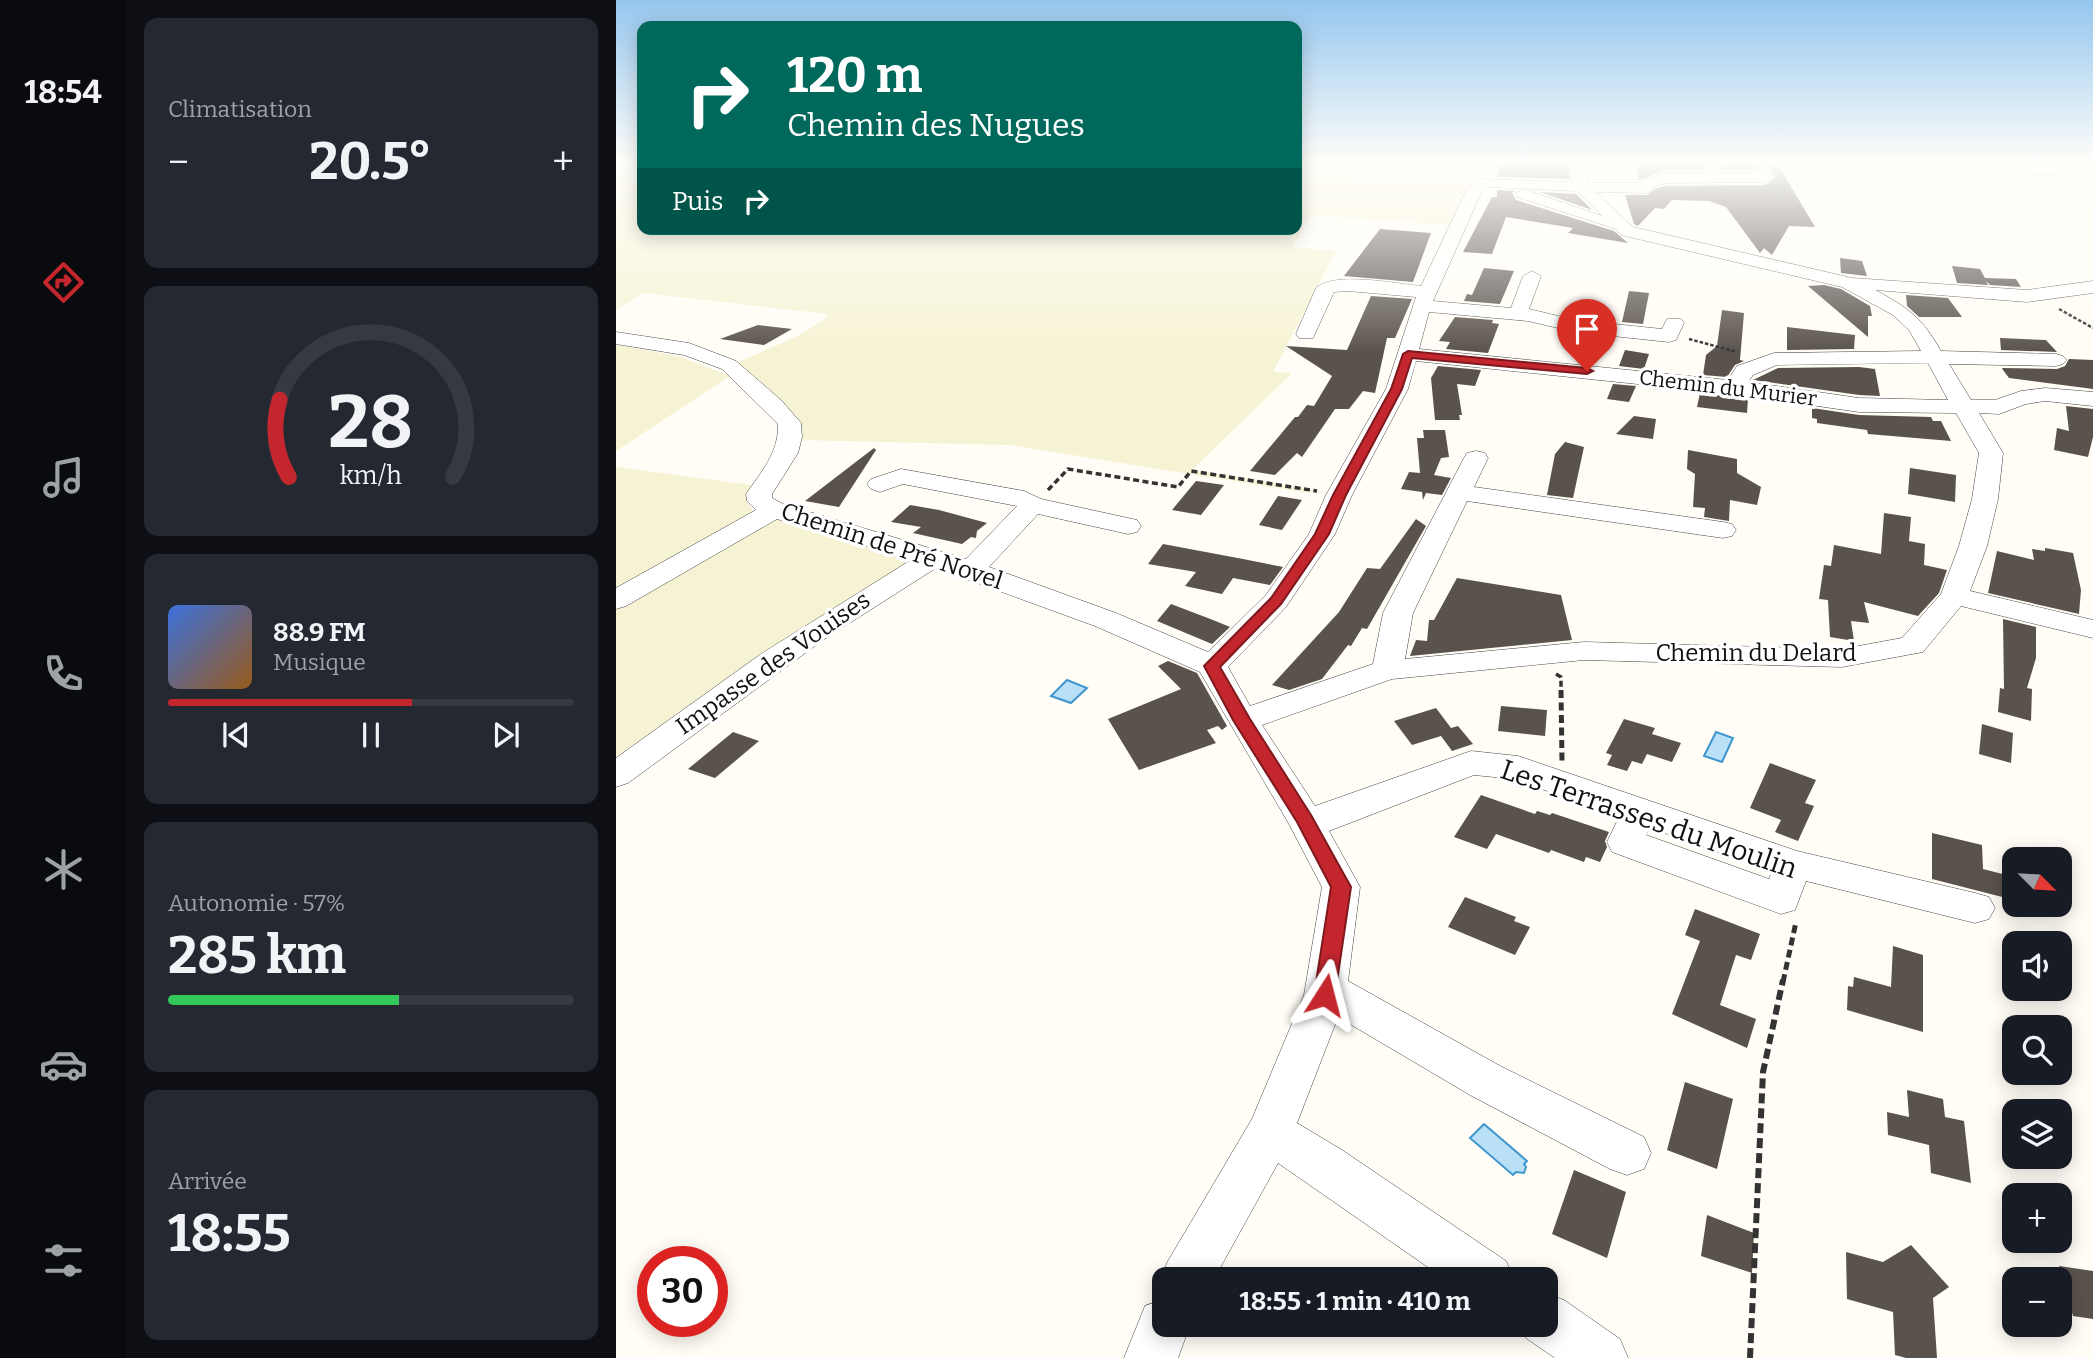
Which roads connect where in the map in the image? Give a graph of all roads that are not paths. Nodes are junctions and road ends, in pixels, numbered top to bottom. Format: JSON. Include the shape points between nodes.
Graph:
{"nodes":[{"id":1,"x":1458,"y":226,"type":"edge"},
{"id":2,"x":1618,"y":226,"type":"edge"},
{"id":3,"x":1622,"y":228,"type":"joint"},
{"id":4,"x":1532,"y":276,"type":"dead end"},
{"id":5,"x":1848,"y":283,"type":"junction"},
{"id":6,"x":2093,"y":287,"type":"edge"},
{"id":7,"x":1424,"y":299,"type":"junction"},
{"id":8,"x":1518,"y":314,"type":"junction"},
{"id":9,"x":1671,"y":330,"type":"road end"},
{"id":10,"x":1306,"y":334,"type":"dead end"},
{"id":11,"x":616,"y":338,"type":"edge"},
{"id":12,"x":1408,"y":354,"type":"junction"},
{"id":13,"x":1935,"y":357,"type":"junction"},
{"id":14,"x":2056,"y":360,"type":"dead end"},
{"id":15,"x":1734,"y":387,"type":"junction"},
{"id":16,"x":2093,"y":399,"type":"edge"},
{"id":17,"x":1965,"y":409,"type":"junction"},
{"id":18,"x":1476,"y":458,"type":"dead end"},
{"id":19,"x":880,"y":484,"type":"dead end"},
{"id":20,"x":1459,"y":492,"type":"junction"},
{"id":21,"x":1032,"y":505,"type":"junction"},
{"id":22,"x":774,"y":510,"type":"junction"},
{"id":23,"x":1128,"y":526,"type":"dead end"},
{"id":24,"x":1723,"y":530,"type":"dead end"},
{"id":25,"x":935,"y":557,"type":"junction"},
{"id":26,"x":972,"y":569,"type":"junction"},
{"id":27,"x":1954,"y":596,"type":"junction"},
{"id":28,"x":616,"y":600,"type":"edge"},
{"id":29,"x":2093,"y":629,"type":"edge"},
{"id":30,"x":1212,"y":666,"type":"junction"},
{"id":31,"x":1388,"y":670,"type":"junction"},
{"id":32,"x":1242,"y":720,"type":"junction"},
{"id":33,"x":616,"y":775,"type":"edge"},
{"id":34,"x":1305,"y":820,"type":"junction"},
{"id":35,"x":1975,"y":908,"type":"dead end"},
{"id":36,"x":1326,"y":989,"type":"junction"},
{"id":37,"x":1270,"y":1132,"type":"junction"},
{"id":38,"x":1627,"y":1153,"type":"dead end"},
{"id":39,"x":1193,"y":1267,"type":"edge"},
{"id":40,"x":1471,"y":1267,"type":"edge"},
{"id":41,"x":1558,"y":1328,"type":"edge"},
{"id":42,"x":1159,"y":1337,"type":"edge"},
{"id":43,"x":1151,"y":1358,"type":"edge"},
{"id":44,"x":1601,"y":1358,"type":"edge"}],
"edges":[{"from":1,"to":7,"type":"street"},
{"from":2,"to":3,"type":"street"},
{"from":3,"to":5,"type":"street","name":"Chemin du Delard"},
{"from":4,"to":8,"type":"street"},
{"from":5,"to":6,"type":"street","via":[[2027,296]]},
{"from":5,"to":13,"type":"street","name":"Chemin du Delard","via":[[1900,311],[1917,327]]},
{"from":7,"to":8,"type":"street"},
{"from":7,"to":10,"type":"street","via":[[1328,287]]},
{"from":7,"to":12,"type":"street"},
{"from":8,"to":9,"type":"street","via":[[1575,326]]},
{"from":11,"to":22,"type":"street","name":"Chemin de Pré Novel","via":[[689,349],[729,366],[774,406],[789,423],[790,437],[786,453],[760,494],[761,501]]},
{"from":12,"to":15,"type":"street","name":"Chemin du Murier"},
{"from":12,"to":30,"type":"street","via":[[1397,389],[1322,534],[1276,601]]},
{"from":13,"to":14,"type":"street"},
{"from":13,"to":15,"type":"street","via":[[1774,359],[1745,371]]},
{"from":13,"to":17,"type":"street","name":"Chemin du Delard"},
{"from":15,"to":17,"type":"street","name":"Chemin du Murier","via":[[1859,405]]},
{"from":16,"to":17,"type":"street","name":"Chemin du Murier","via":[[2040,394],[1999,407]]},
{"from":17,"to":27,"type":"street","name":"Chemin du Delard","via":[[1991,453],[1979,522]]},
{"from":18,"to":20,"type":"street"},
{"from":19,"to":21,"type":"street","via":[[901,476],[1024,499]]},
{"from":20,"to":24,"type":"street"},
{"from":20,"to":31,"type":"street","via":[[1398,613]]},
{"from":21,"to":23,"type":"street"},
{"from":21,"to":26,"type":"street"},
{"from":22,"to":25,"type":"street","name":"Chemin de Pré Novel"},
{"from":22,"to":28,"type":"street"},
{"from":25,"to":26,"type":"street","name":"Chemin de Pré Novel"},
{"from":25,"to":33,"type":"street","name":"Impasse des Vouises","via":[[882,587]]},
{"from":26,"to":30,"type":"street","name":"Chemin de Pré Novel"},
{"from":27,"to":29,"type":"street"},
{"from":27,"to":31,"type":"street","name":"Chemin du Delard","via":[[1912,645],[1842,657],[1584,651]]},
{"from":30,"to":32,"type":"street"},
{"from":31,"to":32,"type":"street","name":"Chemin du Delard"},
{"from":32,"to":34,"type":"street"},
{"from":34,"to":35,"type":"street","name":"Les Terrasses du Moulin","via":[[1325,819],[1471,763],[1518,768],[1640,811],[1625,842],[1781,899],[1800,865]]},
{"from":34,"to":36,"type":"street","via":[[1341,887]]},
{"from":36,"to":37,"type":"street"},
{"from":36,"to":38,"type":"street","via":[[1486,1081]]},
{"from":37,"to":39,"type":"street"},
{"from":37,"to":40,"type":"street"},
{"from":41,"to":44,"type":"street"},
{"from":42,"to":43,"type":"street"}]}
